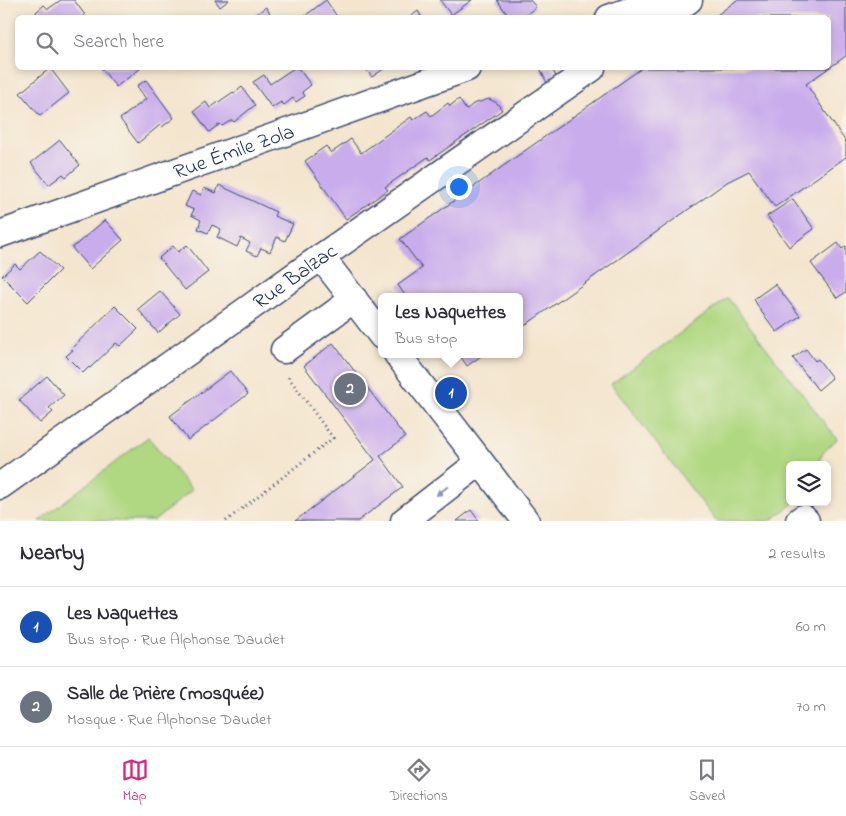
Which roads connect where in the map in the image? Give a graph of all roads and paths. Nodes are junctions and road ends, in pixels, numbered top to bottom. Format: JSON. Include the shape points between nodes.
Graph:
{"nodes":[{"id":1,"x":674,"y":10,"type":"edge"},
{"id":2,"x":616,"y":15,"type":"edge"},
{"id":3,"x":460,"y":70,"type":"edge"},
{"id":4,"x":589,"y":70,"type":"edge"},
{"id":5,"x":0,"y":234,"type":"edge"},
{"id":6,"x":321,"y":257,"type":"junction"},
{"id":7,"x":354,"y":299,"type":"junction"},
{"id":8,"x":378,"y":331,"type":"edge"},
{"id":9,"x":400,"y":358,"type":"edge"},
{"id":10,"x":283,"y":360,"type":"joint"},
{"id":11,"x":480,"y":462,"type":"junction"},
{"id":12,"x":0,"y":486,"type":"edge"},
{"id":13,"x":226,"y":521,"type":"edge"},
{"id":14,"x":404,"y":521,"type":"edge"},
{"id":15,"x":526,"y":521,"type":"edge"},
{"id":16,"x":799,"y":521,"type":"edge"},
{"id":17,"x":806,"y":521,"type":"edge"}],
"edges":[{"from":1,"to":2,"type":"street","via":[[651,2]]},
{"from":3,"to":5,"type":"street","name":"Rue Émile Zola"},
{"from":4,"to":6,"type":"street","name":"Rue Balzac"},
{"from":6,"to":7,"type":"street"},
{"from":6,"to":12,"type":"street","name":"Rue Balzac"},
{"from":7,"to":8,"type":"street"},
{"from":7,"to":10,"type":"street"},
{"from":9,"to":11,"type":"street"},
{"from":10,"to":13,"type":"path","via":[[333,438]]},
{"from":11,"to":14,"type":"street","one_way":true},
{"from":11,"to":15,"type":"street"},
{"from":16,"to":17,"type":"street","via":[[803,518]]}]}
